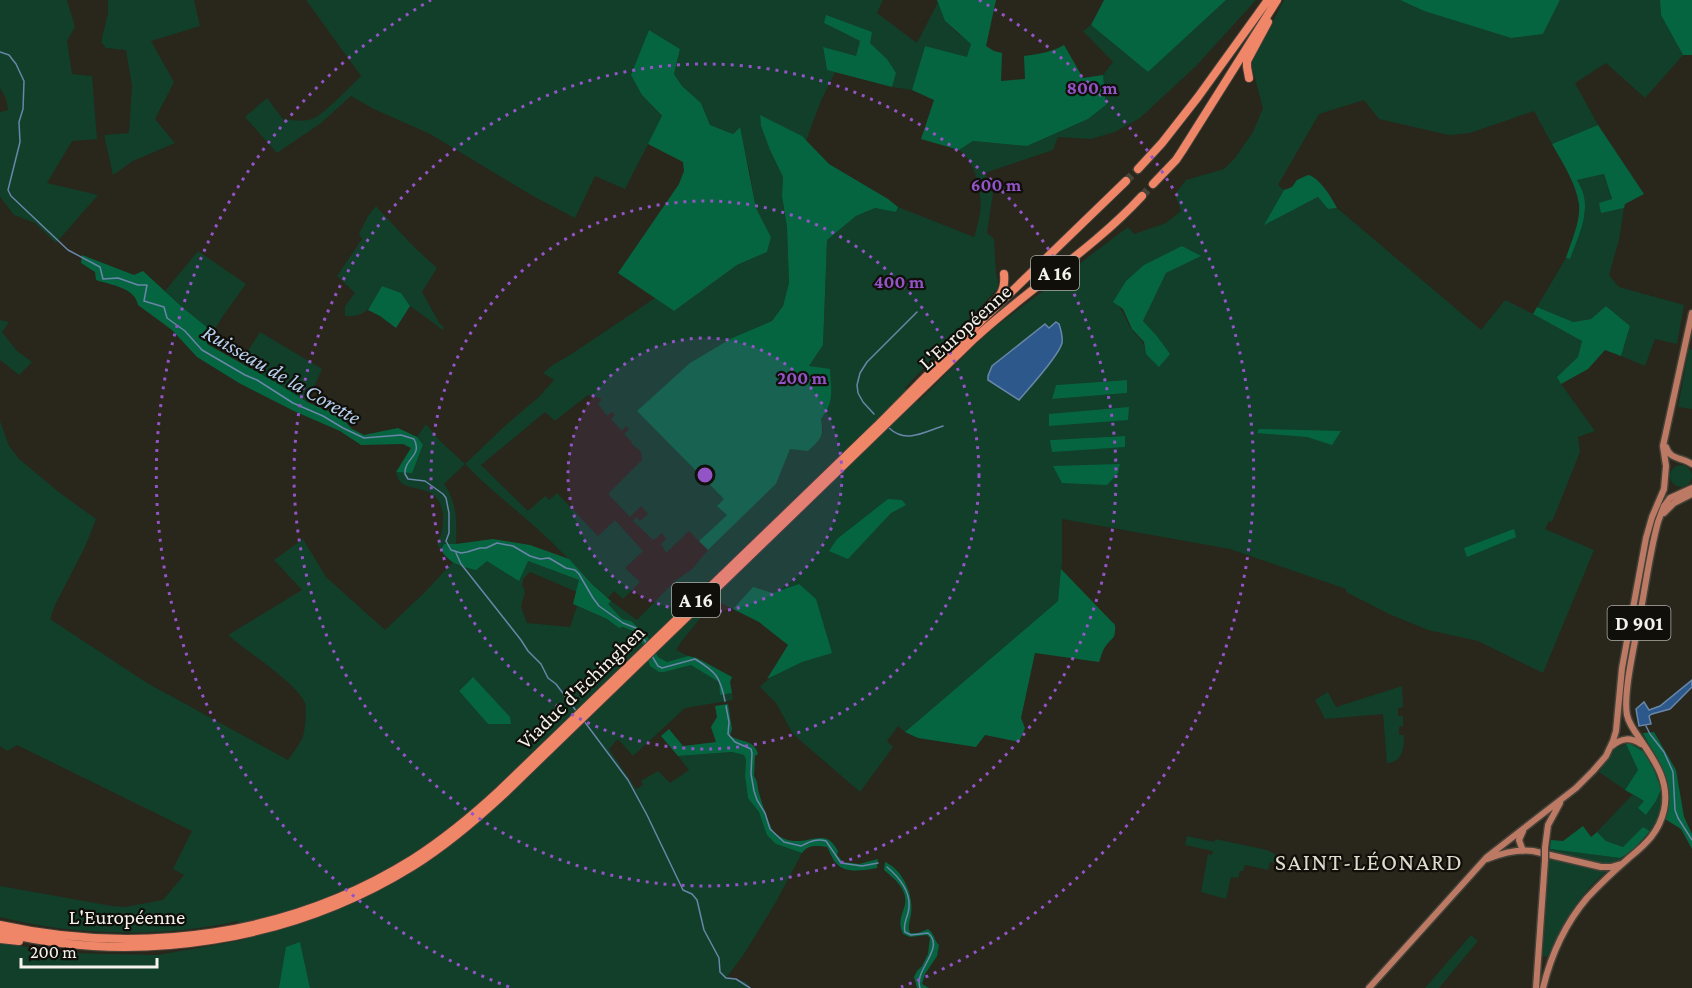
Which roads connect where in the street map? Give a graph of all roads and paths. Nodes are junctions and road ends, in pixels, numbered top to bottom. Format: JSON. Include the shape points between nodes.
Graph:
{"nodes":[{"id":1,"x":1268,"y":0,"type":"edge"},
{"id":2,"x":1277,"y":0,"type":"edge"},
{"id":3,"x":1249,"y":78,"type":"dead end"},
{"id":4,"x":1138,"y":169,"type":"tunnel mouth"},
{"id":5,"x":1126,"y":182,"type":"tunnel mouth"},
{"id":6,"x":1153,"y":184,"type":"tunnel mouth"},
{"id":7,"x":1142,"y":196,"type":"tunnel mouth"},
{"id":8,"x":1004,"y":274,"type":"dead end"},
{"id":9,"x":1692,"y":314,"type":"edge"},
{"id":10,"x":931,"y":372,"type":"junction"},
{"id":11,"x":919,"y":388,"type":"junction"},
{"id":12,"x":1666,"y":437,"type":"junction"},
{"id":13,"x":1687,"y":461,"type":"edge"},
{"id":14,"x":1666,"y":470,"type":"junction"},
{"id":15,"x":1665,"y":481,"type":"junction"},
{"id":16,"x":1692,"y":488,"type":"edge"},
{"id":17,"x":1682,"y":492,"type":"junction"},
{"id":18,"x":1692,"y":494,"type":"edge"},
{"id":19,"x":1654,"y":539,"type":"junction"},
{"id":20,"x":1646,"y":748,"type":"junction"},
{"id":21,"x":1610,"y":749,"type":"junction"},
{"id":22,"x":1566,"y":796,"type":"junction"},
{"id":23,"x":1527,"y":826,"type":"junction"},
{"id":24,"x":1523,"y":850,"type":"junction"},
{"id":25,"x":1629,"y":858,"type":"junction"},
{"id":26,"x":1481,"y":863,"type":"junction"},
{"id":27,"x":1587,"y":864,"type":"junction"},
{"id":28,"x":1608,"y":877,"type":"junction"},
{"id":29,"x":0,"y":924,"type":"edge"},
{"id":30,"x":0,"y":932,"type":"edge"},
{"id":31,"x":218,"y":936,"type":"junction"},
{"id":32,"x":0,"y":939,"type":"edge"},
{"id":33,"x":1369,"y":988,"type":"edge"},
{"id":34,"x":1536,"y":988,"type":"edge"},
{"id":35,"x":1543,"y":988,"type":"edge"}],
"edges":[{"from":1,"to":4,"type":"highway","via":[[1198,97]]},
{"from":2,"to":3,"type":"highway","via":[[1247,61]]},
{"from":2,"to":6,"type":"highway","via":[[1182,152]]},
{"from":5,"to":10,"type":"highway","name":"L'Européenne","number":"A 16"},
{"from":7,"to":11,"type":"highway","name":"L'Européenne","number":"A 16","via":[[1097,240],[989,325]]},
{"from":8,"to":10,"type":"highway","via":[[1004,288],[999,296]]},
{"from":9,"to":12,"type":"main road"},
{"from":10,"to":11,"type":"highway","name":"L'Européenne","number":"A 16"},
{"from":11,"to":31,"type":"highway","name":"Viaduc d'Echinghen","number":"A 16","via":[[454,830],[389,873],[338,898]]},
{"from":11,"to":31,"type":"highway","name":"Viaduc d'Echinghen","number":"A 16","via":[[483,814],[426,858],[359,895],[300,919]]},
{"from":12,"to":13,"type":"main road","via":[[1668,453]]},
{"from":12,"to":14,"type":"main road"},
{"from":13,"to":14,"type":"main road","via":[[1672,462]]},
{"from":14,"to":15,"type":"main road"},
{"from":15,"to":17,"type":"main road","via":[[1672,490]]},
{"from":15,"to":21,"type":"main road","number":"D 901","via":[[1645,546],[1624,659],[1616,734]]},
{"from":16,"to":17,"type":"main road"},
{"from":17,"to":19,"type":"main road","number":"D 901","via":[[1666,503]]},
{"from":18,"to":19,"type":"main road","via":[[1668,508]]},
{"from":19,"to":20,"type":"main road","number":"D 901","via":[[1627,708],[1630,724]]},
{"from":20,"to":21,"type":"main road","via":[[1626,739]]},
{"from":20,"to":25,"type":"main road","number":"D 901","via":[[1662,775],[1665,805],[1653,835]]},
{"from":21,"to":22,"type":"main road","number":"D 901"},
{"from":22,"to":23,"type":"main road"},
{"from":22,"to":34,"type":"main road","number":"D 901","bridge":true,"via":[[1546,833]]},
{"from":23,"to":24,"type":"main road","via":[[1519,838]]},
{"from":23,"to":26,"type":"main road"},
{"from":24,"to":26,"type":"main road"},
{"from":24,"to":27,"type":"main road"},
{"from":25,"to":27,"type":"main road","via":[[1611,867]]},
{"from":25,"to":28,"type":"main road","number":"D 901"},
{"from":26,"to":33,"type":"main road"},
{"from":27,"to":28,"type":"main road"},
{"from":28,"to":35,"type":"main road","number":"D 901","via":[[1585,900],[1567,927]]},
{"from":29,"to":31,"type":"highway","name":"L'Européenne","number":"A 16","via":[[111,939]]},
{"from":30,"to":31,"type":"highway","name":"L'Européenne","number":"A 16","via":[[108,947],[170,945]]},
{"from":31,"to":32,"type":"highway","via":[[174,948],[147,950],[78,948]]}]}
